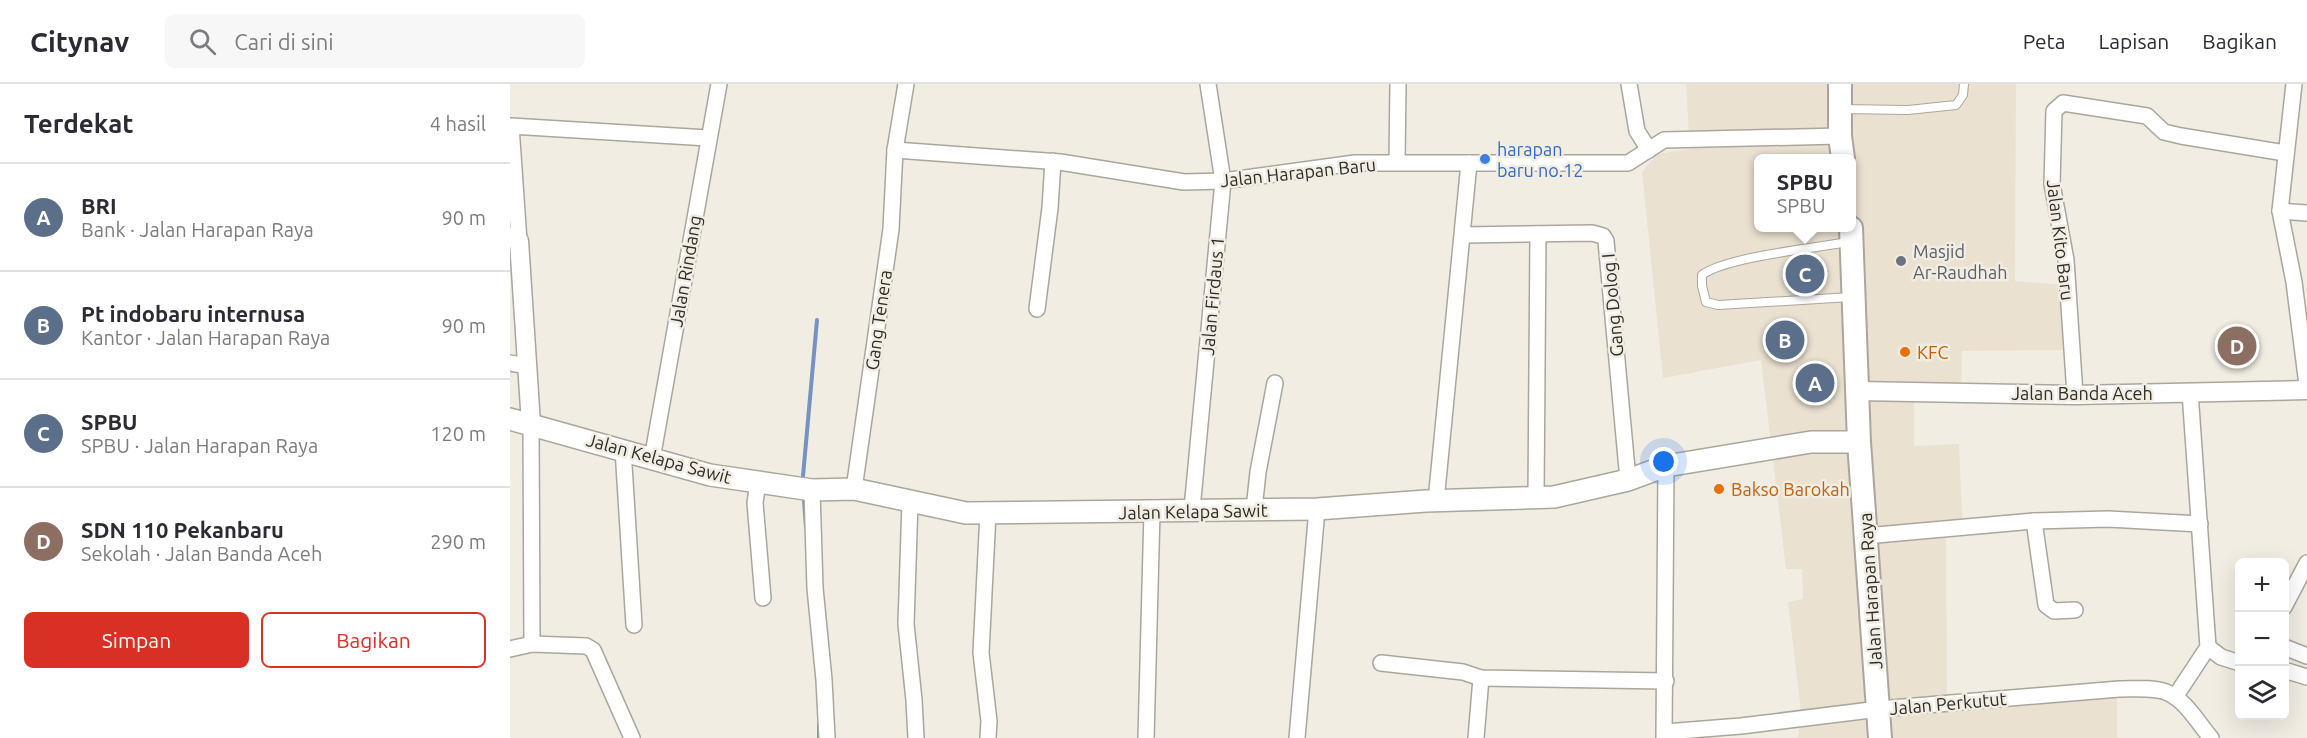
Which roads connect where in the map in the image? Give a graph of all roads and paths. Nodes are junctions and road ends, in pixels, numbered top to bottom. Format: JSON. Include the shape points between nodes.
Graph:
{"nodes":[{"id":1,"x":719,"y":84,"type":"edge"},
{"id":2,"x":906,"y":84,"type":"edge"},
{"id":3,"x":1208,"y":84,"type":"edge"},
{"id":4,"x":1398,"y":84,"type":"edge"},
{"id":5,"x":1629,"y":84,"type":"edge"},
{"id":6,"x":1839,"y":84,"type":"edge"},
{"id":7,"x":1964,"y":84,"type":"edge"},
{"id":8,"x":2298,"y":93,"type":"edge"},
{"id":9,"x":1840,"y":109,"type":"junction"},
{"id":10,"x":510,"y":124,"type":"edge"},
{"id":11,"x":1840,"y":136,"type":"junction"},
{"id":12,"x":708,"y":138,"type":"junction"},
{"id":13,"x":895,"y":150,"type":"junction"},
{"id":14,"x":1649,"y":150,"type":"junction"},
{"id":15,"x":2285,"y":153,"type":"junction"},
{"id":16,"x":1842,"y":154,"type":"edge"},
{"id":17,"x":1053,"y":161,"type":"junction"},
{"id":18,"x":1397,"y":162,"type":"junction"},
{"id":19,"x":1469,"y":163,"type":"junction"},
{"id":20,"x":1223,"y":181,"type":"junction"},
{"id":21,"x":2280,"y":212,"type":"junction"},
{"id":22,"x":2307,"y":213,"type":"edge"},
{"id":23,"x":1538,"y":234,"type":"junction"},
{"id":24,"x":1852,"y":234,"type":"edge"},
{"id":25,"x":1463,"y":235,"type":"junction"},
{"id":26,"x":514,"y":239,"type":"edge"},
{"id":27,"x":1855,"y":296,"type":"junction"},
{"id":28,"x":1036,"y":309,"type":"dead end"},
{"id":29,"x":519,"y":364,"type":"edge"},
{"id":30,"x":1275,"y":383,"type":"dead end"},
{"id":31,"x":2307,"y":388,"type":"edge"},
{"id":32,"x":1858,"y":391,"type":"junction"},
{"id":33,"x":2190,"y":392,"type":"junction"},
{"id":34,"x":2075,"y":396,"type":"junction"},
{"id":35,"x":510,"y":419,"type":"edge"},
{"id":36,"x":531,"y":424,"type":"junction"},
{"id":37,"x":1859,"y":442,"type":"junction"},
{"id":38,"x":623,"y":449,"type":"junction"},
{"id":39,"x":652,"y":459,"type":"junction"},
{"id":40,"x":1666,"y":465,"type":"junction"},
{"id":41,"x":1628,"y":480,"type":"junction"},
{"id":42,"x":758,"y":482,"type":"junction"},
{"id":43,"x":854,"y":489,"type":"junction"},
{"id":44,"x":812,"y":490,"type":"junction"},
{"id":45,"x":1536,"y":498,"type":"junction"},
{"id":46,"x":1436,"y":501,"type":"junction"},
{"id":47,"x":910,"y":502,"type":"junction"},
{"id":48,"x":1192,"y":509,"type":"junction"},
{"id":49,"x":1254,"y":509,"type":"junction"},
{"id":50,"x":1317,"y":509,"type":"junction"},
{"id":51,"x":1152,"y":512,"type":"junction"},
{"id":52,"x":988,"y":513,"type":"junction"},
{"id":53,"x":2034,"y":521,"type":"junction"},
{"id":54,"x":2200,"y":524,"type":"junction"},
{"id":55,"x":1865,"y":536,"type":"junction"},
{"id":56,"x":2307,"y":563,"type":"edge"},
{"id":57,"x":2289,"y":597,"type":"edge"},
{"id":58,"x":763,"y":598,"type":"dead end"},
{"id":59,"x":2075,"y":610,"type":"dead end"},
{"id":60,"x":633,"y":625,"type":"dead end"},
{"id":61,"x":532,"y":644,"type":"junction"},
{"id":62,"x":2208,"y":647,"type":"junction"},
{"id":63,"x":510,"y":649,"type":"edge"},
{"id":64,"x":2289,"y":649,"type":"edge"},
{"id":65,"x":2307,"y":656,"type":"edge"},
{"id":66,"x":2235,"y":661,"type":"edge"},
{"id":67,"x":1381,"y":663,"type":"dead end"},
{"id":68,"x":2289,"y":672,"type":"edge"},
{"id":69,"x":2307,"y":677,"type":"edge"},
{"id":70,"x":1481,"y":678,"type":"junction"},
{"id":71,"x":1666,"y":681,"type":"junction"},
{"id":72,"x":2175,"y":697,"type":"junction"},
{"id":73,"x":1879,"y":709,"type":"junction"},
{"id":74,"x":1664,"y":735,"type":"edge"},
{"id":75,"x":632,"y":738,"type":"edge"},
{"id":76,"x":826,"y":738,"type":"edge"},
{"id":77,"x":916,"y":738,"type":"edge"},
{"id":78,"x":988,"y":738,"type":"edge"},
{"id":79,"x":1146,"y":738,"type":"edge"},
{"id":80,"x":1297,"y":738,"type":"edge"},
{"id":81,"x":1476,"y":738,"type":"edge"},
{"id":82,"x":1880,"y":738,"type":"edge"},
{"id":83,"x":2211,"y":738,"type":"edge"}],
"edges":[{"from":1,"to":12,"type":"street","name":"Jalan Rindang"},
{"from":2,"to":13,"type":"street","name":"Gang Tenera"},
{"from":3,"to":20,"type":"street","name":"Jalan Firdaus 1"},
{"from":4,"to":18,"type":"street"},
{"from":5,"to":14,"type":"street","via":[[1637,131]]},
{"from":6,"to":9,"type":"main road"},
{"from":7,"to":9,"type":"lane","via":[[1956,105],[1908,110]]},
{"from":8,"to":15,"type":"street"},
{"from":9,"to":11,"type":"main road"},
{"from":10,"to":12,"type":"street"},
{"from":10,"to":26,"type":"street"},
{"from":11,"to":14,"type":"street","name":"Jalan Harapan Baru","via":[[1664,140]]},
{"from":11,"to":16,"type":"main road"},
{"from":12,"to":39,"type":"street","name":"Jalan Rindang"},
{"from":13,"to":17,"type":"street","name":"Jalan Harapan Baru"},
{"from":13,"to":43,"type":"street","name":"Gang Tenera","via":[[891,229]]},
{"from":14,"to":19,"type":"street","name":"Jalan Harapan Baru","via":[[1628,163]]},
{"from":15,"to":21,"type":"street"},
{"from":15,"to":34,"type":"street","name":"Jalan Kito Baru","via":[[2164,132],[2147,116],[2063,104],[2054,111],[2052,184],[2066,260]]},
{"from":17,"to":20,"type":"street","name":"Jalan Harapan Baru","via":[[1184,182]]},
{"from":17,"to":28,"type":"street"},
{"from":18,"to":19,"type":"street","name":"Jalan Harapan Baru"},
{"from":18,"to":20,"type":"street","name":"Jalan Harapan Baru","via":[[1355,163]]},
{"from":19,"to":25,"type":"street"},
{"from":20,"to":48,"type":"street","name":"Jalan Firdaus 1"},
{"from":21,"to":22,"type":"street"},
{"from":21,"to":31,"type":"street","via":[[2294,282]]},
{"from":23,"to":25,"type":"street","name":"Gang Dolog I"},
{"from":23,"to":41,"type":"street","name":"Gang Dolog I","via":[[1593,233],[1606,241]]},
{"from":23,"to":45,"type":"street"},
{"from":24,"to":27,"type":"main road","name":"Jalan Harapan Raya"},
{"from":24,"to":27,"type":"lane","via":[[1711,269],[1702,275],[1701,286],[1706,302],[1718,305]]},
{"from":25,"to":46,"type":"street"},
{"from":26,"to":29,"type":"street"},
{"from":27,"to":32,"type":"main road","name":"Jalan Harapan Raya"},
{"from":29,"to":36,"type":"street"},
{"from":30,"to":49,"type":"street"},
{"from":31,"to":33,"type":"street","name":"Jalan Banda Aceh"},
{"from":32,"to":34,"type":"street","name":"Jalan Banda Aceh"},
{"from":32,"to":37,"type":"main road","name":"Jalan Harapan Raya"},
{"from":33,"to":34,"type":"street","name":"Jalan Banda Aceh"},
{"from":33,"to":54,"type":"street"},
{"from":35,"to":36,"type":"main road","name":"Jalan Kelapa Sawit"},
{"from":36,"to":38,"type":"main road","name":"Jalan Kelapa Sawit"},
{"from":36,"to":61,"type":"street"},
{"from":37,"to":40,"type":"main road","name":"Jalan Kelapa Sawit","via":[[1811,442]]},
{"from":37,"to":55,"type":"main road","name":"Jalan Harapan Raya"},
{"from":38,"to":39,"type":"main road","name":"Jalan Kelapa Sawit"},
{"from":38,"to":60,"type":"street"},
{"from":39,"to":42,"type":"main road","name":"Jalan Kelapa Sawit","via":[[710,475]]},
{"from":40,"to":41,"type":"main road","name":"Jalan Kelapa Sawit"},
{"from":40,"to":71,"type":"street"},
{"from":41,"to":45,"type":"main road","name":"Jalan Kelapa Sawit"},
{"from":42,"to":44,"type":"main road","name":"Jalan Kelapa Sawit"},
{"from":42,"to":58,"type":"street","via":[[755,503]]},
{"from":43,"to":44,"type":"main road","name":"Jalan Kelapa Sawit"},
{"from":43,"to":47,"type":"main road","name":"Jalan Kelapa Sawit"},
{"from":44,"to":76,"type":"street"},
{"from":45,"to":46,"type":"main road","name":"Jalan Kelapa Sawit"},
{"from":46,"to":50,"type":"main road","name":"Jalan Kelapa Sawit"},
{"from":47,"to":52,"type":"main road","name":"Jalan Kelapa Sawit","via":[[966,513]]},
{"from":47,"to":77,"type":"street","via":[[906,624]]},
{"from":48,"to":49,"type":"main road","name":"Jalan Kelapa Sawit"},
{"from":48,"to":51,"type":"main road","name":"Jalan Kelapa Sawit"},
{"from":49,"to":50,"type":"main road","name":"Jalan Kelapa Sawit"},
{"from":50,"to":80,"type":"street"},
{"from":51,"to":52,"type":"main road","name":"Jalan Kelapa Sawit"},
{"from":51,"to":79,"type":"street"},
{"from":52,"to":78,"type":"street","via":[[981,653]]},
{"from":53,"to":54,"type":"street","via":[[2108,519]]},
{"from":53,"to":55,"type":"street"},
{"from":53,"to":59,"type":"street","via":[[2046,605],[2054,611]]},
{"from":54,"to":62,"type":"street"},
{"from":55,"to":73,"type":"main road","name":"Jalan Harapan Raya"},
{"from":56,"to":57,"type":"street"},
{"from":61,"to":63,"type":"street"},
{"from":61,"to":75,"type":"street","via":[[586,646],[593,650]]},
{"from":62,"to":66,"type":"street"},
{"from":62,"to":72,"type":"street"},
{"from":64,"to":65,"type":"street"},
{"from":67,"to":70,"type":"street","via":[[1463,672]]},
{"from":68,"to":69,"type":"street"},
{"from":70,"to":71,"type":"street"},
{"from":70,"to":81,"type":"street"},
{"from":71,"to":74,"type":"street"},
{"from":72,"to":73,"type":"street","name":"Jalan Perkutut","via":[[2153,689],[2119,689]]},
{"from":72,"to":83,"type":"street","name":"Jalan Perkutut"},
{"from":73,"to":74,"type":"street","name":"Jalan Perkutut"},
{"from":73,"to":82,"type":"main road","name":"Jalan Harapan Raya"}]}
